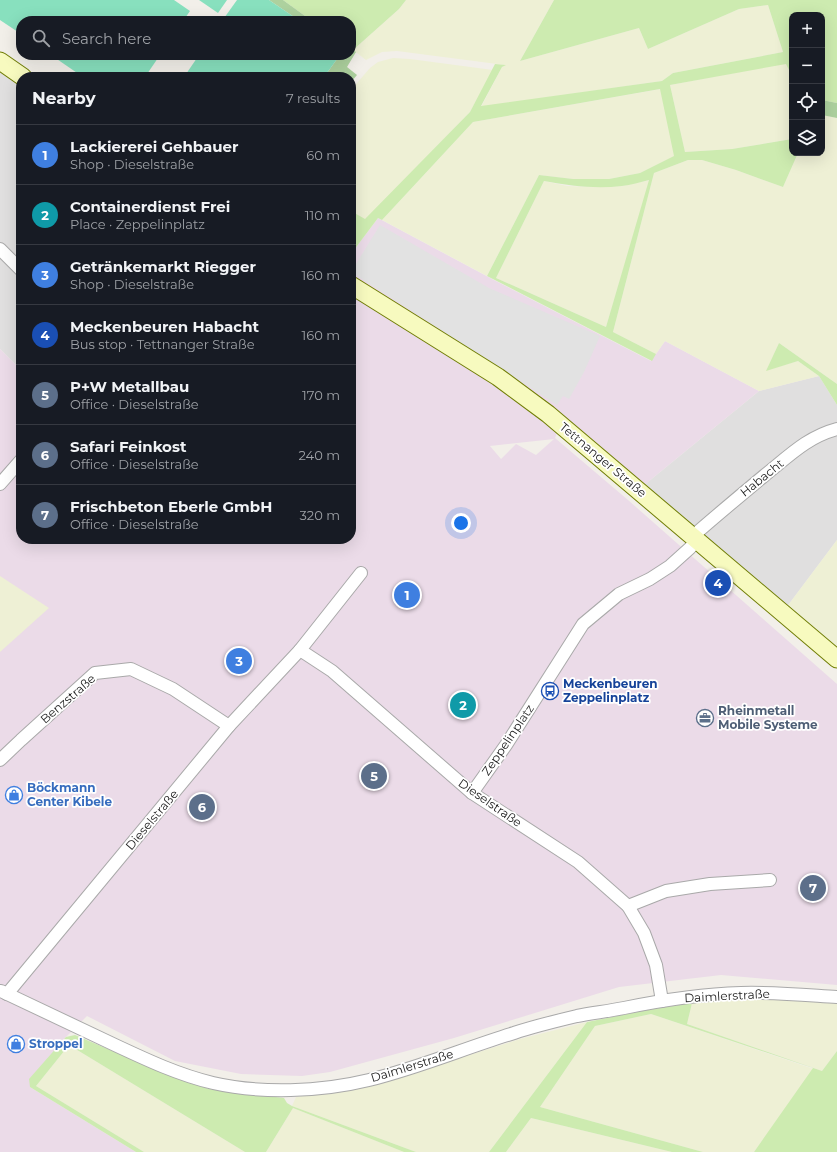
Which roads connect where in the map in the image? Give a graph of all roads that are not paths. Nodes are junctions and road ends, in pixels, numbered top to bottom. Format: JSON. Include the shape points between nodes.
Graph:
{"nodes":[{"id":1,"x":0,"y":61,"type":"edge"},
{"id":2,"x":16,"y":72,"type":"edge"},
{"id":3,"x":0,"y":250,"type":"edge"},
{"id":4,"x":16,"y":265,"type":"edge"},
{"id":5,"x":356,"y":288,"type":"edge"},
{"id":6,"x":837,"y":429,"type":"edge"},
{"id":7,"x":16,"y":466,"type":"edge"},
{"id":8,"x":0,"y":484,"type":"edge"},
{"id":9,"x":695,"y":538,"type":"junction"},
{"id":10,"x":361,"y":573,"type":"dead end"},
{"id":11,"x":300,"y":650,"type":"junction"},
{"id":12,"x":837,"y":659,"type":"edge"},
{"id":13,"x":229,"y":726,"type":"junction"},
{"id":14,"x":0,"y":760,"type":"edge"},
{"id":15,"x":472,"y":793,"type":"junction"},
{"id":16,"x":770,"y":880,"type":"dead end"},
{"id":17,"x":628,"y":906,"type":"junction"},
{"id":18,"x":3,"y":992,"type":"edge"},
{"id":19,"x":837,"y":997,"type":"edge"},
{"id":20,"x":662,"y":1001,"type":"junction"}],
"edges":[{"from":1,"to":2,"type":"main road"},
{"from":3,"to":4,"type":"street"},
{"from":5,"to":9,"type":"main road","name":"Tettnanger Straße","via":[[498,377],[570,431]]},
{"from":6,"to":9,"type":"street","name":"Habacht","via":[[805,442],[734,500]]},
{"from":7,"to":8,"type":"street"},
{"from":9,"to":12,"type":"main road","name":"Tettnanger Straße"},
{"from":9,"to":15,"type":"street","name":"Zeppelinplatz","via":[[690,548],[670,566],[619,594],[584,624]]},
{"from":10,"to":11,"type":"street","name":"Dieselstraße"},
{"from":11,"to":13,"type":"street","name":"Dieselstraße"},
{"from":11,"to":15,"type":"street","name":"Dieselstraße","via":[[332,671]]},
{"from":13,"to":14,"type":"street","name":"Benzstraße","via":[[173,688],[131,669],[95,673]]},
{"from":13,"to":18,"type":"street","name":"Dieselstraße"},
{"from":15,"to":17,"type":"street","name":"Dieselstraße","via":[[578,862]]},
{"from":16,"to":17,"type":"street","via":[[710,884],[666,891]]},
{"from":17,"to":20,"type":"street","name":"Dieselstraße","via":[[644,933],[656,965]]},
{"from":18,"to":20,"type":"street","name":"Daimlerstraße","via":[[185,1075],[213,1083],[242,1087],[296,1090],[368,1080],[577,1016]]},
{"from":19,"to":20,"type":"street","name":"Daimlerstraße","via":[[741,993]]}]}
